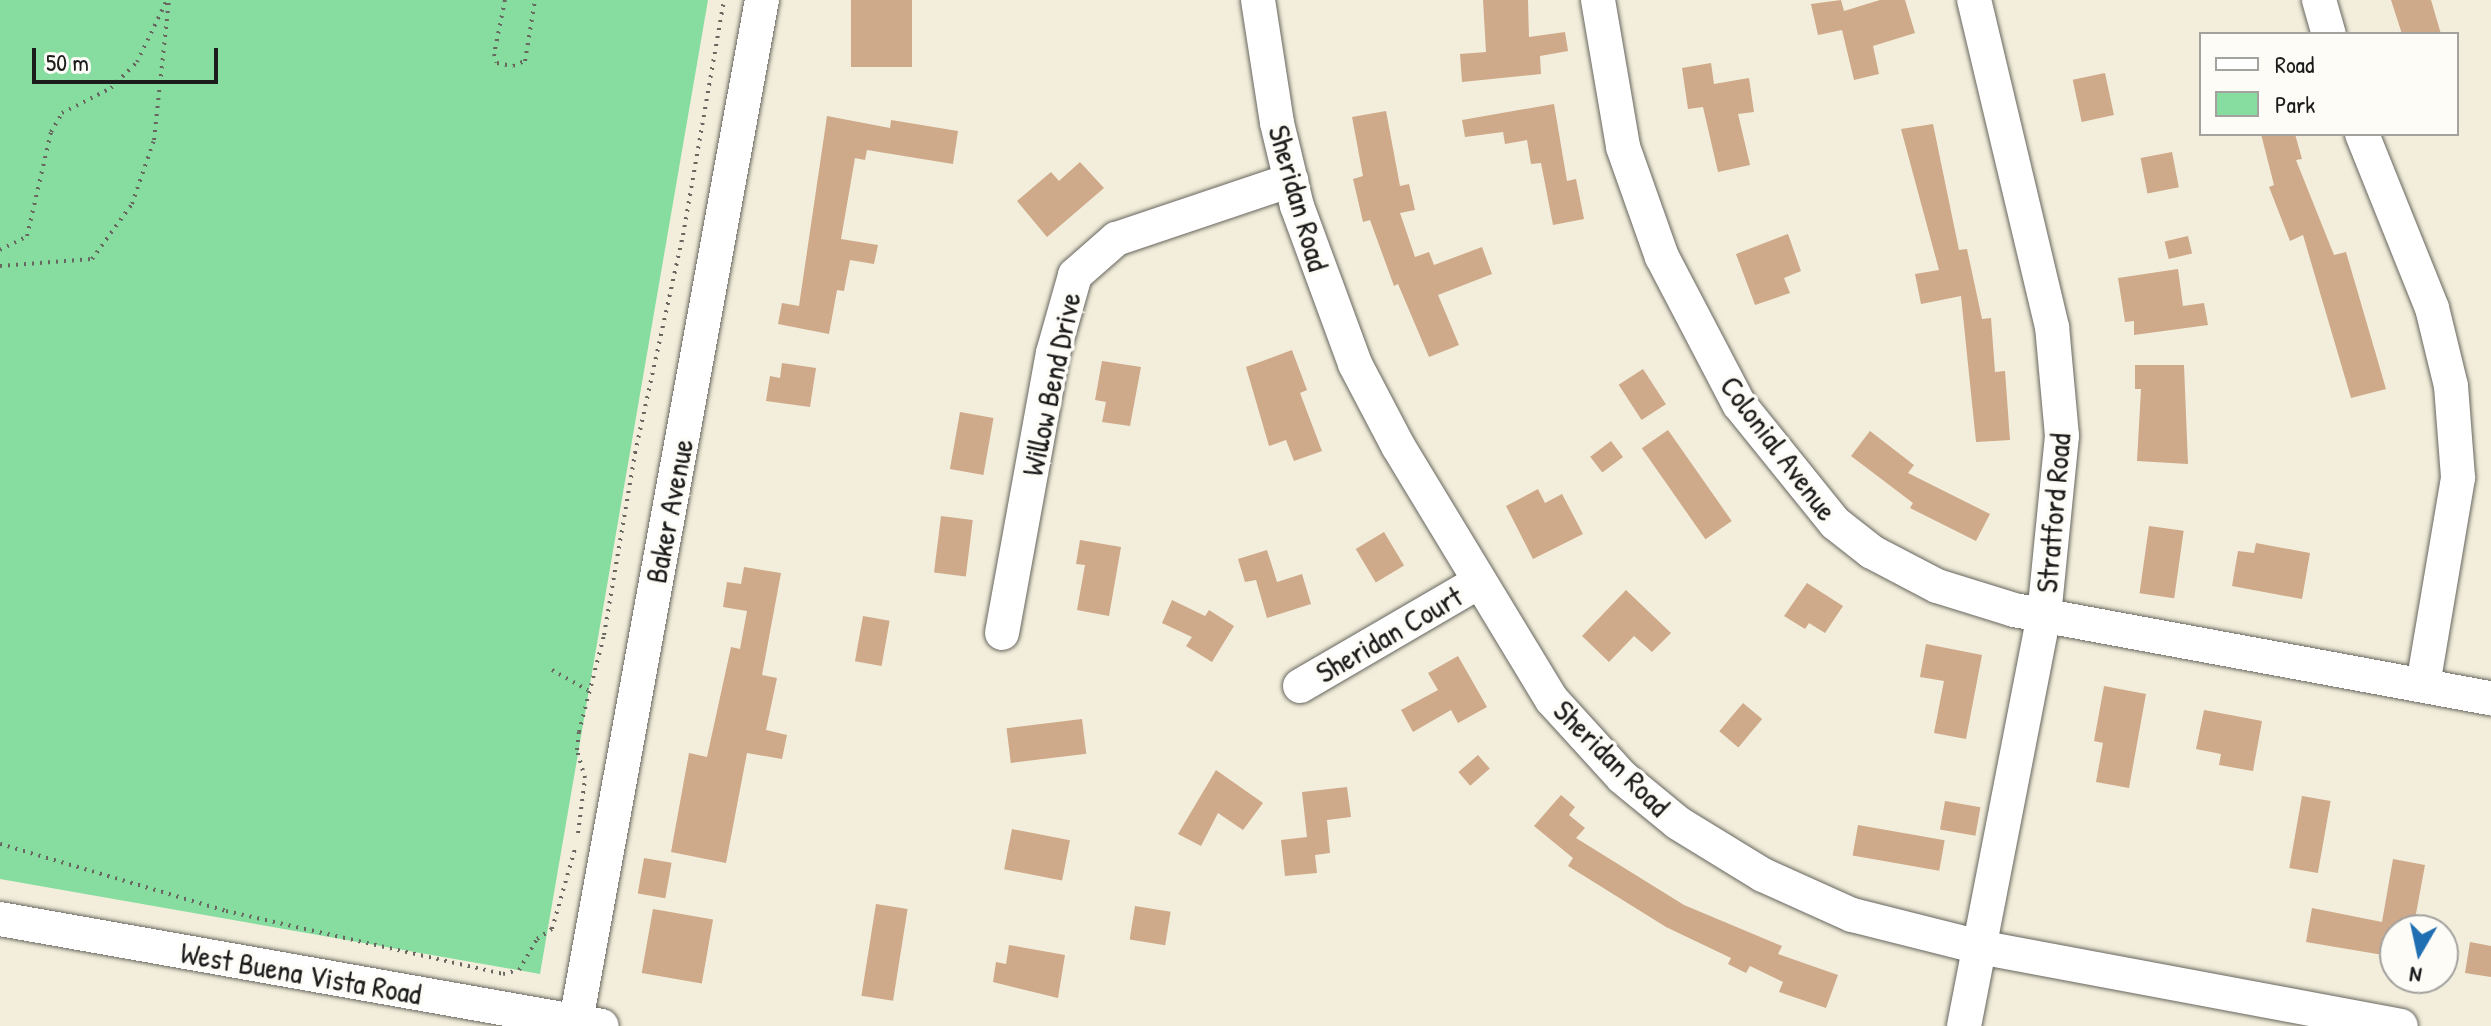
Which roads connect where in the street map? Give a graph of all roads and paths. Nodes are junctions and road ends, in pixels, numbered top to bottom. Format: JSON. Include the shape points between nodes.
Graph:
{"nodes":[{"id":1,"x":168,"y":0,"type":"edge"},
{"id":2,"x":505,"y":0,"type":"edge"},
{"id":3,"x":535,"y":0,"type":"edge"},
{"id":4,"x":724,"y":0,"type":"edge"},
{"id":5,"x":762,"y":0,"type":"edge"},
{"id":6,"x":1258,"y":0,"type":"edge"},
{"id":7,"x":1598,"y":0,"type":"edge"},
{"id":8,"x":1974,"y":0,"type":"edge"},
{"id":9,"x":2319,"y":0,"type":"edge"},
{"id":10,"x":2328,"y":32,"type":"edge"},
{"id":11,"x":2363,"y":136,"type":"edge"},
{"id":12,"x":1291,"y":180,"type":"junction"},
{"id":13,"x":0,"y":250,"type":"edge"},
{"id":14,"x":0,"y":266,"type":"edge"},
{"id":15,"x":1479,"y":582,"type":"junction"},
{"id":16,"x":2044,"y":616,"type":"junction"},
{"id":17,"x":1002,"y":633,"type":"dead end"},
{"id":18,"x":552,"y":670,"type":"dead end"},
{"id":19,"x":2423,"y":685,"type":"junction"},
{"id":20,"x":1300,"y":686,"type":"dead end"},
{"id":21,"x":588,"y":690,"type":"junction"},
{"id":22,"x":2491,"y":698,"type":"edge"},
{"id":23,"x":0,"y":844,"type":"edge"},
{"id":24,"x":0,"y":919,"type":"edge"},
{"id":25,"x":1979,"y":947,"type":"junction"},
{"id":26,"x":518,"y":1019,"type":"edge"},
{"id":27,"x":589,"y":1024,"type":"edge"},
{"id":28,"x":1964,"y":1026,"type":"edge"},
{"id":29,"x":2401,"y":1026,"type":"edge"}],
"edges":[{"from":1,"to":13,"type":"path","via":[[137,62],[111,88],[62,113],[51,132],[27,236]]},
{"from":1,"to":14,"type":"path","via":[[154,140],[132,204],[119,225],[92,259]]},
{"from":2,"to":3,"type":"path","via":[[494,54],[497,63],[513,66],[525,61]]},
{"from":4,"to":21,"type":"path","via":[[683,235],[635,453],[604,635]]},
{"from":5,"to":27,"type":"street","name":"Baker Avenue"},
{"from":6,"to":12,"type":"street","name":"Sheridan Road"},
{"from":7,"to":16,"type":"street","name":"Colonial Avenue","via":[[1608,81],[1639,197],[1695,327],[1739,404],[1795,479],[1835,523],[1872,552],[1937,586]]},
{"from":8,"to":16,"type":"street","name":"Stratford Road","via":[[2059,375],[2060,494]]},
{"from":9,"to":10,"type":"street"},
{"from":11,"to":19,"type":"street","via":[[2432,308],[2451,386],[2458,478]]},
{"from":12,"to":15,"type":"street","name":"Sheridan Road","via":[[1355,364]]},
{"from":12,"to":17,"type":"street","name":"Willow Bend Drive","via":[[1116,239],[1075,275],[1053,353]]},
{"from":15,"to":20,"type":"street","name":"Sheridan Court"},
{"from":15,"to":25,"type":"street","name":"Sheridan Road","via":[[1579,734],[1678,823],[1763,875],[1852,915]]},
{"from":16,"to":19,"type":"street","name":"Colonial Avenue"},
{"from":16,"to":25,"type":"street","name":"Stratford Road"},
{"from":18,"to":21,"type":"path"},
{"from":19,"to":22,"type":"street","name":"Colonial Avenue"},
{"from":21,"to":23,"type":"path","via":[[577,750],[585,778],[568,874],[552,929],[511,973],[479,971],[226,911]]},
{"from":24,"to":26,"type":"street","name":"West Buena Vista Road"},
{"from":25,"to":28,"type":"street","name":"Stratford Road"},
{"from":25,"to":29,"type":"street","name":"Sheridan Road"},
{"from":26,"to":27,"type":"street","name":"West Buena Vista Road"}]}
